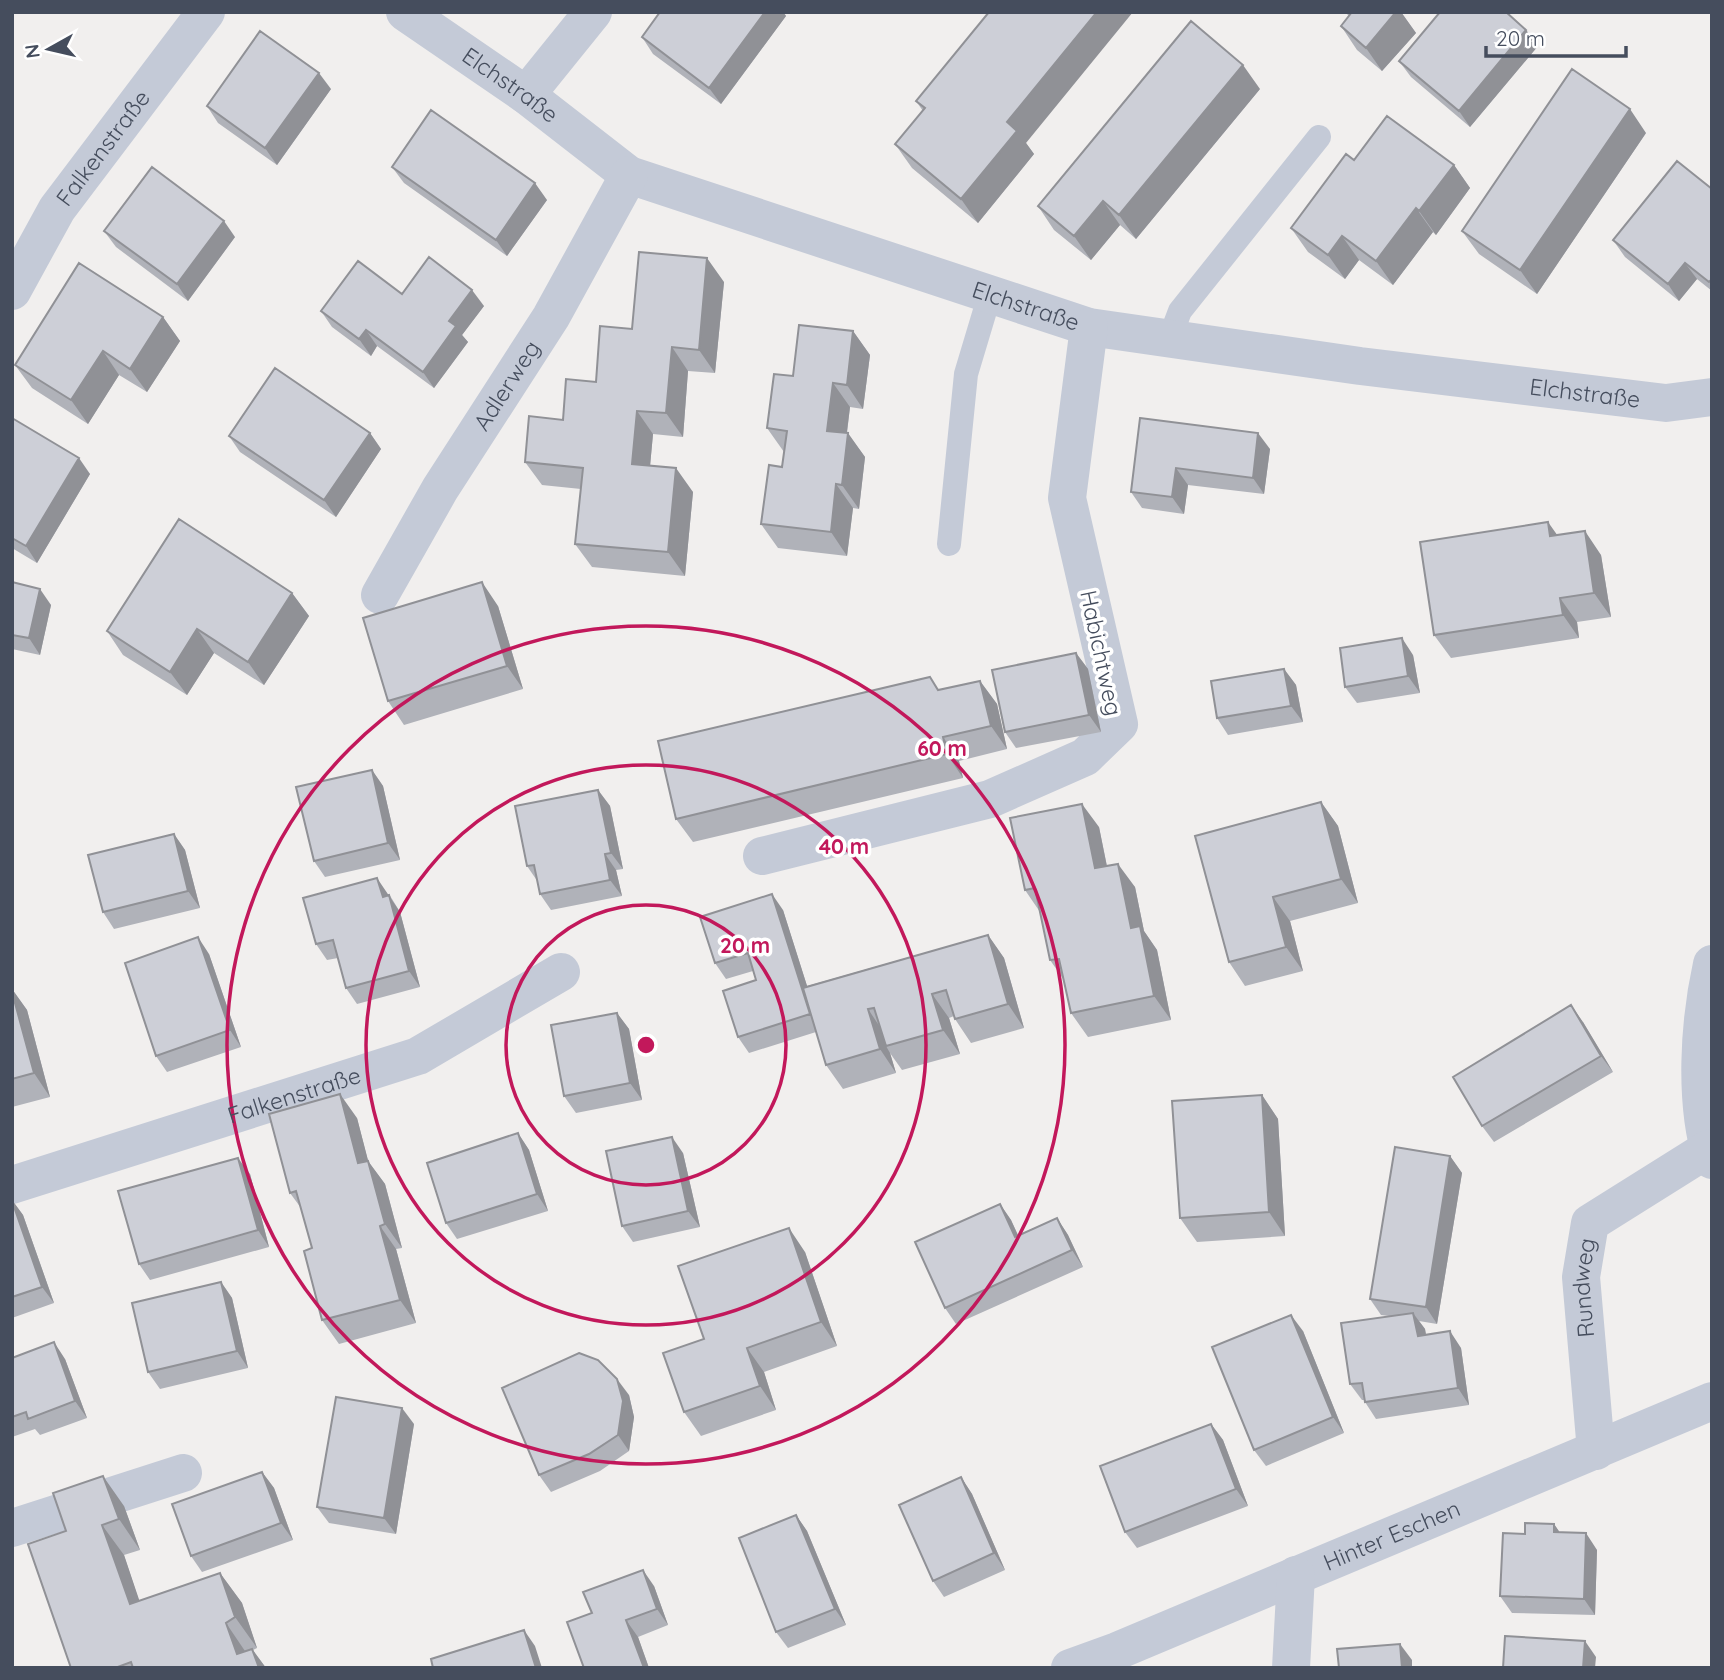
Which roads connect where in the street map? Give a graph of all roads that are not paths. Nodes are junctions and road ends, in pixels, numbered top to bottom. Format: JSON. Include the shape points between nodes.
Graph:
{"nodes":[{"id":1,"x":206,"y":12,"type":"edge"},
{"id":2,"x":405,"y":12,"type":"edge"},
{"id":3,"x":593,"y":12,"type":"edge"},
{"id":4,"x":526,"y":95,"type":"junction"},
{"id":5,"x":1319,"y":136,"type":"dead end"},
{"id":6,"x":629,"y":175,"type":"junction"},
{"id":7,"x":12,"y":291,"type":"edge"},
{"id":8,"x":989,"y":294,"type":"junction"},
{"id":9,"x":1089,"y":327,"type":"junction"},
{"id":10,"x":1169,"y":340,"type":"junction"},
{"id":11,"x":1712,"y":397,"type":"edge"},
{"id":12,"x":949,"y":544,"type":"dead end"},
{"id":13,"x":380,"y":595,"type":"dead end"},
{"id":14,"x":762,"y":856,"type":"dead end"},
{"id":15,"x":1712,"y":964,"type":"edge"},
{"id":16,"x":561,"y":972,"type":"dead end"},
{"id":17,"x":1711,"y":1153,"type":"edge"},
{"id":18,"x":12,"y":1185,"type":"edge"},
{"id":19,"x":1712,"y":1401,"type":"edge"},
{"id":20,"x":1596,"y":1451,"type":"junction"},
{"id":21,"x":183,"y":1473,"type":"dead end"},
{"id":22,"x":12,"y":1528,"type":"edge"},
{"id":23,"x":1296,"y":1575,"type":"junction"},
{"id":24,"x":1070,"y":1668,"type":"edge"},
{"id":25,"x":1291,"y":1668,"type":"edge"}],
"edges":[{"from":1,"to":7,"type":"street","name":"Falkenstraße","via":[[57,209]]},
{"from":2,"to":4,"type":"street","name":"Elchstraße"},
{"from":3,"to":4,"type":"street"},
{"from":4,"to":6,"type":"street","name":"Elchstraße"},
{"from":5,"to":10,"type":"lane","via":[[1180,311]]},
{"from":6,"to":8,"type":"street","name":"Elchstraße"},
{"from":6,"to":13,"type":"street","name":"Adlerweg","via":[[551,317],[440,489]]},
{"from":8,"to":9,"type":"street","name":"Elchstraße"},
{"from":8,"to":12,"type":"lane","via":[[966,374]]},
{"from":9,"to":10,"type":"street","name":"Elchstraße"},
{"from":9,"to":14,"type":"street","name":"Habichtweg","via":[[1067,498],[1119,724],[1085,757],[990,799]]},
{"from":10,"to":11,"type":"street","name":"Elchstraße","via":[[1665,403]]},
{"from":15,"to":17,"type":"street","via":[[1704,1000],[1700,1076]]},
{"from":16,"to":18,"type":"street","name":"Falkenstraße","via":[[418,1056]]},
{"from":17,"to":20,"type":"street","name":"Rundweg","via":[[1590,1223],[1581,1277]]},
{"from":19,"to":20,"type":"street","name":"Hinter Eschen"},
{"from":20,"to":23,"type":"street","name":"Hinter Eschen"},
{"from":21,"to":22,"type":"street"},
{"from":23,"to":24,"type":"street","name":"Hinter Eschen"},
{"from":23,"to":25,"type":"street"}]}
